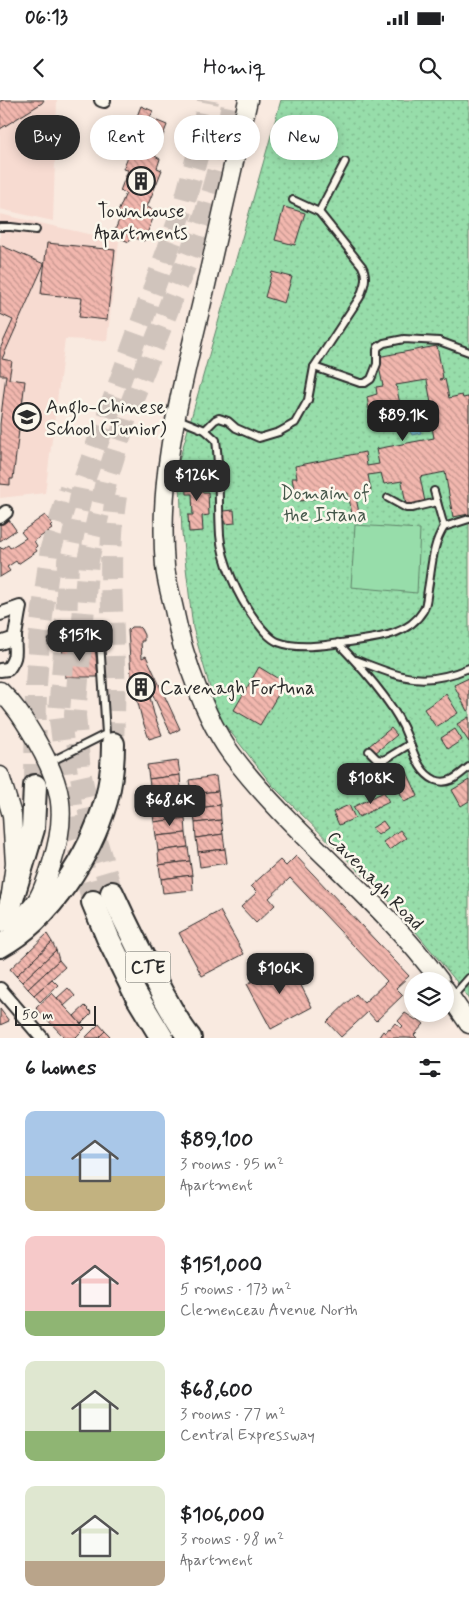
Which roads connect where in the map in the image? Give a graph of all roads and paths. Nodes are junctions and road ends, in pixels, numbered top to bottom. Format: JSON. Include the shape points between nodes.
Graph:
{"nodes":[{"id":1,"x":248,"y":100,"type":"edge"},
{"id":2,"x":345,"y":162,"type":"dead end"},
{"id":3,"x":293,"y":200,"type":"dead end"},
{"id":4,"x":319,"y":212,"type":"junction"},
{"id":5,"x":0,"y":227,"type":"edge"},
{"id":6,"x":36,"y":230,"type":"dead end"},
{"id":7,"x":469,"y":352,"type":"edge"},
{"id":8,"x":314,"y":368,"type":"junction"},
{"id":9,"x":176,"y":418,"type":"junction"},
{"id":10,"x":206,"y":430,"type":"junction"},
{"id":11,"x":434,"y":491,"type":"dead end"},
{"id":12,"x":388,"y":498,"type":"dead end"},
{"id":13,"x":437,"y":502,"type":"junction"},
{"id":14,"x":469,"y":519,"type":"edge"},
{"id":15,"x":444,"y":527,"type":"junction"},
{"id":16,"x":0,"y":614,"type":"edge"},
{"id":17,"x":15,"y":638,"type":"junction"},
{"id":18,"x":52,"y":642,"type":"dead end"},
{"id":19,"x":0,"y":643,"type":"edge"},
{"id":20,"x":338,"y":643,"type":"junction"},
{"id":21,"x":354,"y":660,"type":"junction"},
{"id":22,"x":469,"y":668,"type":"edge"},
{"id":23,"x":0,"y":670,"type":"edge"},
{"id":24,"x":0,"y":691,"type":"edge"},
{"id":25,"x":113,"y":744,"type":"tunnel mouth"},
{"id":26,"x":410,"y":744,"type":"junction"},
{"id":27,"x":368,"y":751,"type":"dead end"},
{"id":28,"x":49,"y":763,"type":"junction"},
{"id":29,"x":469,"y":767,"type":"edge"},
{"id":30,"x":0,"y":776,"type":"edge"},
{"id":31,"x":35,"y":786,"type":"tunnel mouth"},
{"id":32,"x":5,"y":916,"type":"edge"},
{"id":33,"x":0,"y":945,"type":"edge"},
{"id":34,"x":433,"y":972,"type":"edge"},
{"id":35,"x":469,"y":978,"type":"edge"},
{"id":36,"x":0,"y":989,"type":"edge"},
{"id":37,"x":454,"y":989,"type":"edge"},
{"id":38,"x":454,"y":1002,"type":"edge"},
{"id":39,"x":469,"y":1024,"type":"edge"},
{"id":40,"x":42,"y":1038,"type":"edge"},
{"id":41,"x":162,"y":1038,"type":"edge"},
{"id":42,"x":190,"y":1038,"type":"edge"}],
"edges":[{"from":1,"to":9,"type":"street","name":"Cavenagh Road"},
{"from":2,"to":4,"type":"lane"},
{"from":3,"to":4,"type":"lane"},
{"from":4,"to":8,"type":"lane","via":[[365,273],[360,297]]},
{"from":5,"to":6,"type":"lane"},
{"from":7,"to":8,"type":"lane","via":[[439,341],[404,339],[384,343],[378,347],[377,364],[371,379],[365,383]]},
{"from":8,"to":10,"type":"lane","via":[[308,400],[295,422],[280,432],[259,438],[219,418]]},
{"from":9,"to":10,"type":"lane"},
{"from":9,"to":34,"type":"street","name":"Cavenagh Road","via":[[163,508],[165,567],[181,643],[196,688],[231,754]]},
{"from":10,"to":20,"type":"lane","via":[[216,440],[220,536],[225,558],[249,612],[275,641],[299,646]]},
{"from":11,"to":13,"type":"lane"},
{"from":12,"to":13,"type":"lane","via":[[406,508]]},
{"from":13,"to":15,"type":"lane"},
{"from":14,"to":15,"type":"lane"},
{"from":15,"to":20,"type":"lane","via":[[437,537],[424,610],[408,627],[384,637]]},
{"from":16,"to":17,"type":"street","via":[[20,606]]},
{"from":17,"to":19,"type":"street"},
{"from":17,"to":23,"type":"street","via":[[14,662],[8,669]]},
{"from":18,"to":28,"type":"lane","via":[[100,641],[106,734]]},
{"from":20,"to":21,"type":"lane"},
{"from":21,"to":22,"type":"lane","via":[[418,680],[441,678]]},
{"from":21,"to":26,"type":"lane","via":[[395,711]]},
{"from":24,"to":28,"type":"street","via":[[18,710]]},
{"from":25,"to":33,"type":"highway","via":[[106,800],[94,834],[74,872],[48,907],[13,939]]},
{"from":26,"to":27,"type":"lane","via":[[384,760],[377,759]]},
{"from":26,"to":29,"type":"lane","via":[[416,761],[440,782],[453,780]]},
{"from":28,"to":33,"type":"street","via":[[57,784],[60,806],[59,840],[37,900]]},
{"from":30,"to":32,"type":"street","via":[[12,816],[15,864]]},
{"from":31,"to":32,"type":"highway","via":[[33,829]]},
{"from":35,"to":37,"type":"lane"},
{"from":36,"to":40,"type":"street"},
{"from":38,"to":39,"type":"street"},
{"from":41,"to":42,"type":"highway","number":"CTE","via":[[108,938],[102,898],[128,928]]}]}
